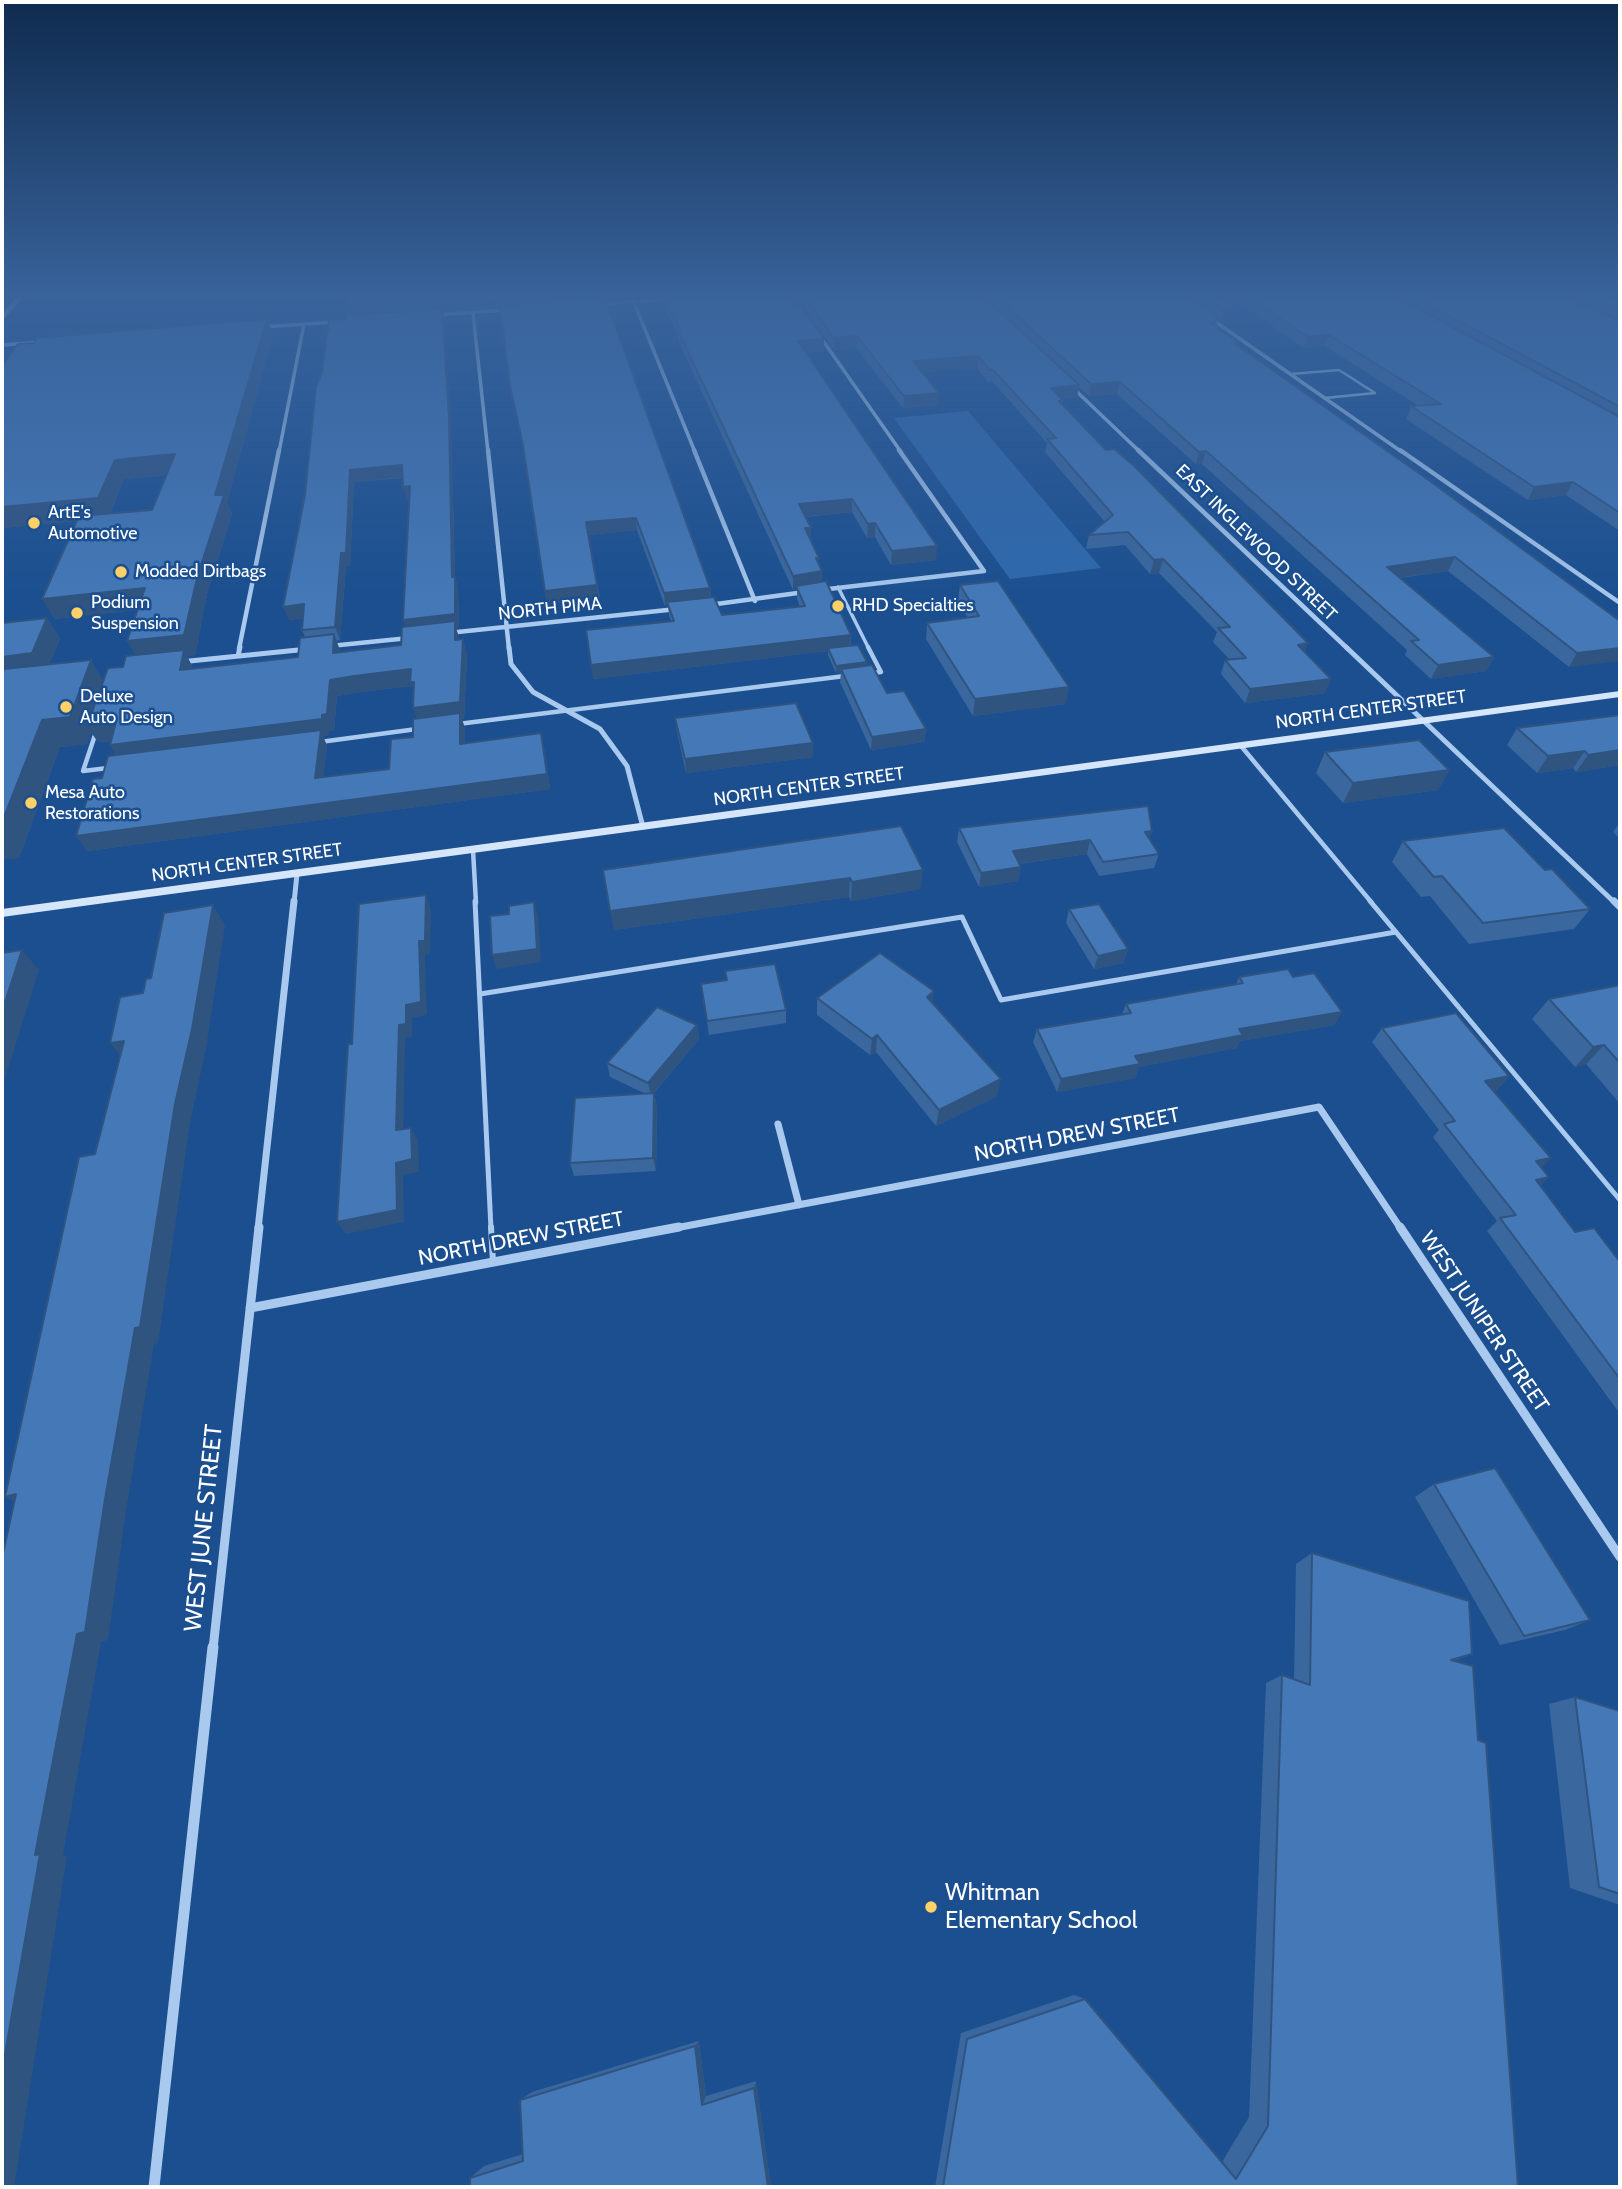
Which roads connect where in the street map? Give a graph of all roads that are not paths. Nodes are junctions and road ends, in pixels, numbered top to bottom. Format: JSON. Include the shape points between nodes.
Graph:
{"nodes":[{"id":1,"x":289,"y":400,"type":"edge"},
{"id":2,"x":482,"y":400,"type":"edge"},
{"id":3,"x":674,"y":400,"type":"edge"},
{"id":4,"x":864,"y":400,"type":"edge"},
{"id":5,"x":1087,"y":400,"type":"edge"},
{"id":6,"x":1328,"y":400,"type":"edge"},
{"id":7,"x":838,"y":587,"type":"junction"},
{"id":8,"x":755,"y":601,"type":"junction"},
{"id":9,"x":1620,"y":603,"type":"edge"},
{"id":10,"x":700,"y":607,"type":"edge"},
{"id":11,"x":686,"y":608,"type":"edge"},
{"id":12,"x":507,"y":627,"type":"junction"},
{"id":13,"x":440,"y":634,"type":"edge"},
{"id":14,"x":413,"y":637,"type":"edge"},
{"id":15,"x":238,"y":656,"type":"junction"},
{"id":16,"x":171,"y":663,"type":"edge"},
{"id":17,"x":867,"y":674,"type":"edge"},
{"id":18,"x":853,"y":675,"type":"edge"},
{"id":19,"x":1620,"y":694,"type":"edge"},
{"id":20,"x":567,"y":711,"type":"junction"},
{"id":21,"x":100,"y":720,"type":"edge"},
{"id":22,"x":1423,"y":721,"type":"junction"},
{"id":23,"x":456,"y":724,"type":"edge"},
{"id":24,"x":429,"y":728,"type":"edge"},
{"id":25,"x":318,"y":742,"type":"edge"},
{"id":26,"x":1241,"y":746,"type":"junction"},
{"id":27,"x":111,"y":768,"type":"edge"},
{"id":28,"x":643,"y":827,"type":"junction"},
{"id":29,"x":473,"y":850,"type":"junction"},
{"id":30,"x":298,"y":874,"type":"junction"},
{"id":31,"x":1620,"y":907,"type":"edge"},
{"id":32,"x":2,"y":913,"type":"edge"},
{"id":33,"x":1396,"y":932,"type":"junction"},
{"id":34,"x":480,"y":994,"type":"junction"},
{"id":35,"x":1319,"y":1107,"type":"joint"},
{"id":36,"x":778,"y":1124,"type":"dead end"},
{"id":37,"x":1620,"y":1200,"type":"edge"},
{"id":38,"x":799,"y":1205,"type":"junction"},
{"id":39,"x":493,"y":1262,"type":"junction"},
{"id":40,"x":250,"y":1308,"type":"junction"},
{"id":41,"x":1620,"y":1557,"type":"edge"},
{"id":42,"x":154,"y":2187,"type":"edge"}],
"edges":[{"from":1,"to":15,"type":"street"},
{"from":2,"to":12,"type":"street"},
{"from":3,"to":8,"type":"street"},
{"from":4,"to":7,"type":"street","via":[[985,571]]},
{"from":5,"to":22,"type":"street","name":"EAST INGLEWOOD STREET"},
{"from":6,"to":9,"type":"street"},
{"from":7,"to":8,"type":"street"},
{"from":7,"to":17,"type":"lane","via":[[881,672]]},
{"from":8,"to":10,"type":"street"},
{"from":11,"to":12,"type":"street","name":"NORTH PIMA"},
{"from":12,"to":13,"type":"street","name":"NORTH PIMA"},
{"from":12,"to":20,"type":"street","via":[[511,664],[533,692]]},
{"from":14,"to":15,"type":"street"},
{"from":15,"to":16,"type":"street"},
{"from":18,"to":20,"type":"lane"},
{"from":19,"to":22,"type":"street","name":"NORTH CENTER STREET"},
{"from":20,"to":23,"type":"lane"},
{"from":20,"to":28,"type":"street","via":[[600,729],[627,766]]},
{"from":21,"to":27,"type":"lane","via":[[83,771]]},
{"from":22,"to":26,"type":"street","name":"NORTH CENTER STREET"},
{"from":22,"to":31,"type":"street","name":"EAST INGLEWOOD STREET"},
{"from":24,"to":25,"type":"lane"},
{"from":26,"to":28,"type":"street","name":"NORTH CENTER STREET"},
{"from":26,"to":33,"type":"lane"},
{"from":28,"to":29,"type":"street","name":"NORTH CENTER STREET"},
{"from":29,"to":30,"type":"street","name":"NORTH CENTER STREET"},
{"from":29,"to":34,"type":"lane"},
{"from":30,"to":32,"type":"street","name":"NORTH CENTER STREET"},
{"from":30,"to":40,"type":"street","name":"WEST JUNE STREET"},
{"from":33,"to":34,"type":"lane","via":[[1001,1000],[962,917]]},
{"from":33,"to":37,"type":"lane"},
{"from":34,"to":39,"type":"lane"},
{"from":35,"to":38,"type":"street","name":"NORTH DREW STREET"},
{"from":35,"to":41,"type":"street","name":"WEST JUNIPER STREET"},
{"from":36,"to":38,"type":"street"},
{"from":38,"to":39,"type":"street","name":"NORTH DREW STREET"},
{"from":39,"to":40,"type":"street","name":"NORTH DREW STREET"},
{"from":40,"to":42,"type":"street","name":"WEST JUNE STREET"}]}
